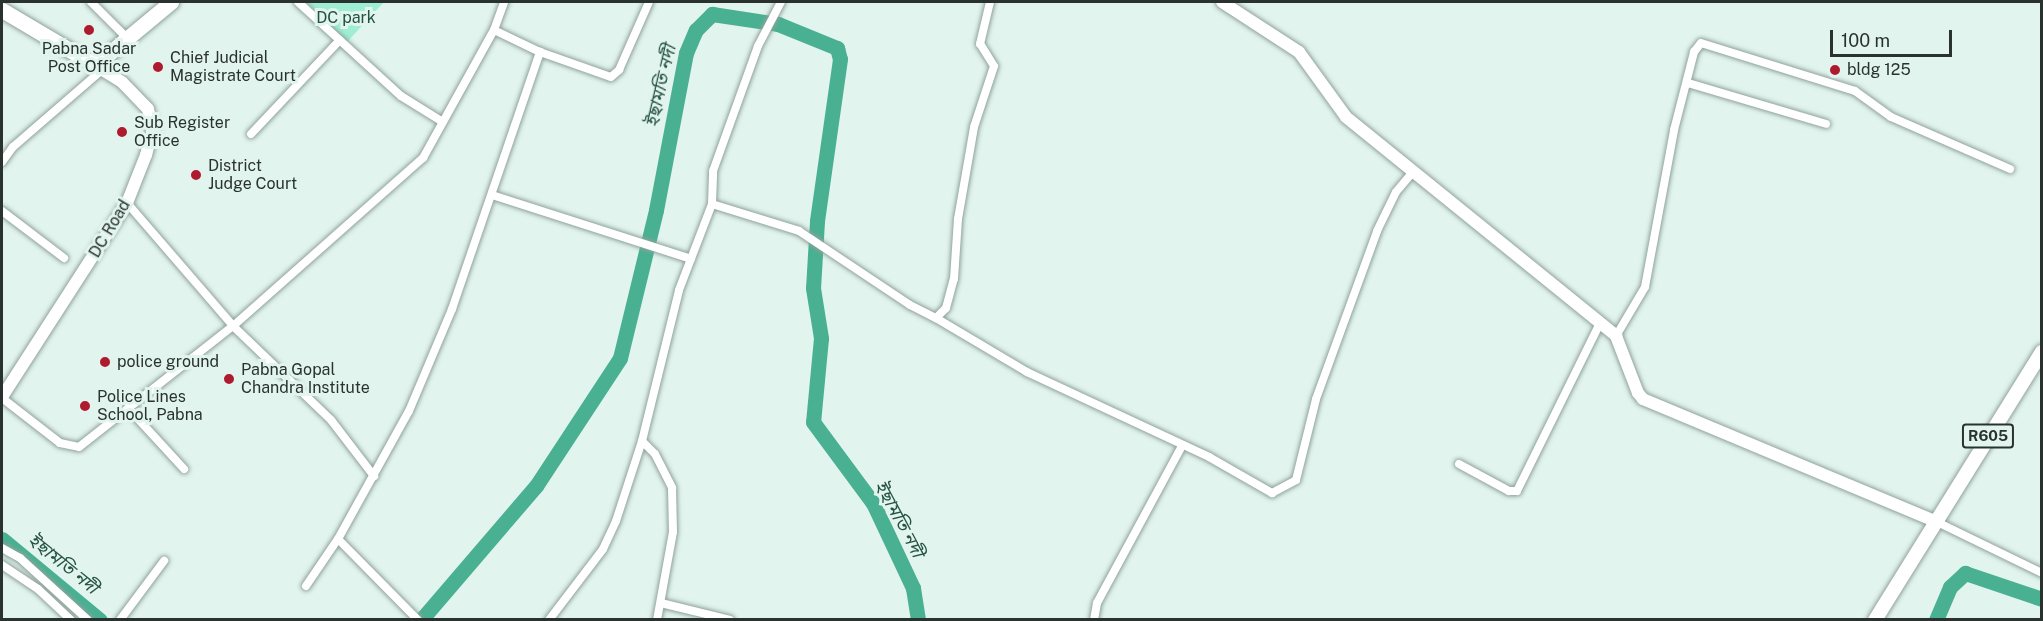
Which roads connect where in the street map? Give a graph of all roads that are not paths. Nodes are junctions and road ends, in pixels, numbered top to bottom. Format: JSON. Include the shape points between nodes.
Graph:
{"nodes":[{"id":1,"x":91,"y":2,"type":"edge"},
{"id":2,"x":171,"y":2,"type":"edge"},
{"id":3,"x":297,"y":2,"type":"edge"},
{"id":4,"x":504,"y":2,"type":"edge"},
{"id":5,"x":648,"y":2,"type":"edge"},
{"id":6,"x":781,"y":2,"type":"edge"},
{"id":7,"x":990,"y":2,"type":"edge"},
{"id":8,"x":1222,"y":2,"type":"edge"},
{"id":9,"x":2,"y":9,"type":"edge"},
{"id":10,"x":494,"y":30,"type":"junction"},
{"id":11,"x":127,"y":38,"type":"junction"},
{"id":12,"x":340,"y":40,"type":"junction"},
{"id":13,"x":540,"y":52,"type":"junction"},
{"id":14,"x":98,"y":68,"type":"junction"},
{"id":15,"x":1688,"y":83,"type":"junction"},
{"id":16,"x":442,"y":122,"type":"junction"},
{"id":17,"x":1826,"y":124,"type":"dead end"},
{"id":18,"x":251,"y":134,"type":"dead end"},
{"id":19,"x":2,"y":162,"type":"edge"},
{"id":20,"x":2010,"y":169,"type":"dead end"},
{"id":21,"x":1413,"y":172,"type":"junction"},
{"id":22,"x":492,"y":195,"type":"junction"},
{"id":23,"x":127,"y":203,"type":"junction"},
{"id":24,"x":712,"y":204,"type":"junction"},
{"id":25,"x":2,"y":210,"type":"edge"},
{"id":26,"x":64,"y":258,"type":"dead end"},
{"id":27,"x":691,"y":259,"type":"junction"},
{"id":28,"x":936,"y":318,"type":"junction"},
{"id":29,"x":1600,"y":324,"type":"junction"},
{"id":30,"x":233,"y":326,"type":"junction"},
{"id":31,"x":1616,"y":336,"type":"junction"},
{"id":32,"x":2042,"y":352,"type":"edge"},
{"id":33,"x":3,"y":400,"type":"edge"},
{"id":34,"x":128,"y":408,"type":"junction"},
{"id":35,"x":642,"y":441,"type":"junction"},
{"id":36,"x":1182,"y":446,"type":"junction"},
{"id":37,"x":1459,"y":464,"type":"dead end"},
{"id":38,"x":184,"y":469,"type":"dead end"},
{"id":39,"x":374,"y":476,"type":"junction"},
{"id":40,"x":1935,"y":521,"type":"junction"},
{"id":41,"x":338,"y":539,"type":"junction"},
{"id":42,"x":2,"y":548,"type":"edge"},
{"id":43,"x":164,"y":561,"type":"dead end"},
{"id":44,"x":2,"y":565,"type":"edge"},
{"id":45,"x":2042,"y":573,"type":"edge"},
{"id":46,"x":306,"y":586,"type":"dead end"},
{"id":47,"x":661,"y":603,"type":"junction"},
{"id":48,"x":120,"y":619,"type":"edge"},
{"id":49,"x":71,"y":620,"type":"edge"},
{"id":50,"x":88,"y":620,"type":"edge"},
{"id":51,"x":418,"y":620,"type":"edge"},
{"id":52,"x":549,"y":620,"type":"edge"},
{"id":53,"x":657,"y":620,"type":"edge"},
{"id":54,"x":730,"y":620,"type":"edge"},
{"id":55,"x":1094,"y":620,"type":"edge"},
{"id":56,"x":1875,"y":620,"type":"edge"}],
"edges":[{"from":1,"to":11,"type":"street"},
{"from":2,"to":11,"type":"highway"},
{"from":3,"to":12,"type":"street"},
{"from":4,"to":10,"type":"street"},
{"from":5,"to":13,"type":"street","via":[[611,78]]},
{"from":6,"to":24,"type":"street","via":[[758,46],[713,171]]},
{"from":7,"to":28,"type":"street","via":[[980,44],[994,66],[974,127],[958,219],[954,279],[946,308]]},
{"from":8,"to":21,"type":"street","via":[[1299,52],[1346,117]]},
{"from":9,"to":14,"type":"highway"},
{"from":10,"to":13,"type":"street"},
{"from":10,"to":16,"type":"street"},
{"from":11,"to":14,"type":"highway"},
{"from":12,"to":16,"type":"street","via":[[401,96]]},
{"from":12,"to":18,"type":"street"},
{"from":13,"to":22,"type":"street"},
{"from":14,"to":19,"type":"street","via":[[13,147]]},
{"from":14,"to":23,"type":"street","name":"DC Road","via":[[122,82],[151,116],[146,155]]},
{"from":15,"to":17,"type":"street"},
{"from":15,"to":20,"type":"street","via":[[1696,46],[1706,43],[1855,91],[1891,117]]},
{"from":15,"to":31,"type":"street","via":[[1674,130],[1645,287]]},
{"from":16,"to":30,"type":"street","via":[[423,158],[398,184]]},
{"from":21,"to":29,"type":"street"},
{"from":21,"to":36,"type":"street","via":[[1396,192],[1377,231],[1316,399],[1293,484],[1272,493],[1264,492],[1209,457]]},
{"from":22,"to":27,"type":"street"},
{"from":22,"to":39,"type":"street","via":[[409,411]]},
{"from":23,"to":30,"type":"street"},
{"from":23,"to":33,"type":"street","name":"DC Road"},
{"from":24,"to":27,"type":"street"},
{"from":24,"to":28,"type":"street","via":[[799,231]]},
{"from":25,"to":26,"type":"street"},
{"from":27,"to":35,"type":"street","via":[[667,334]]},
{"from":28,"to":36,"type":"street","via":[[1027,372]]},
{"from":29,"to":31,"type":"street"},
{"from":29,"to":37,"type":"street","via":[[1519,488],[1509,491]]},
{"from":30,"to":34,"type":"street"},
{"from":30,"to":39,"type":"street","via":[[332,420]]},
{"from":31,"to":40,"type":"street","via":[[1638,393],[1644,399]]},
{"from":32,"to":40,"type":"main road","number":"R605"},
{"from":33,"to":34,"type":"street","via":[[70,448],[79,447]]},
{"from":34,"to":38,"type":"street"},
{"from":35,"to":47,"type":"street","via":[[654,454],[672,488],[674,532]]},
{"from":35,"to":52,"type":"street","via":[[603,549]]},
{"from":36,"to":55,"type":"street","via":[[1097,603]]},
{"from":39,"to":41,"type":"street"},
{"from":40,"to":45,"type":"street"},
{"from":40,"to":56,"type":"main road","number":"R605"},
{"from":41,"to":46,"type":"street"},
{"from":41,"to":51,"type":"street"},
{"from":42,"to":50,"type":"street","via":[[20,558]]},
{"from":43,"to":48,"type":"street"},
{"from":44,"to":49,"type":"street","via":[[38,589]]},
{"from":47,"to":53,"type":"street"},
{"from":47,"to":54,"type":"street"}]}
